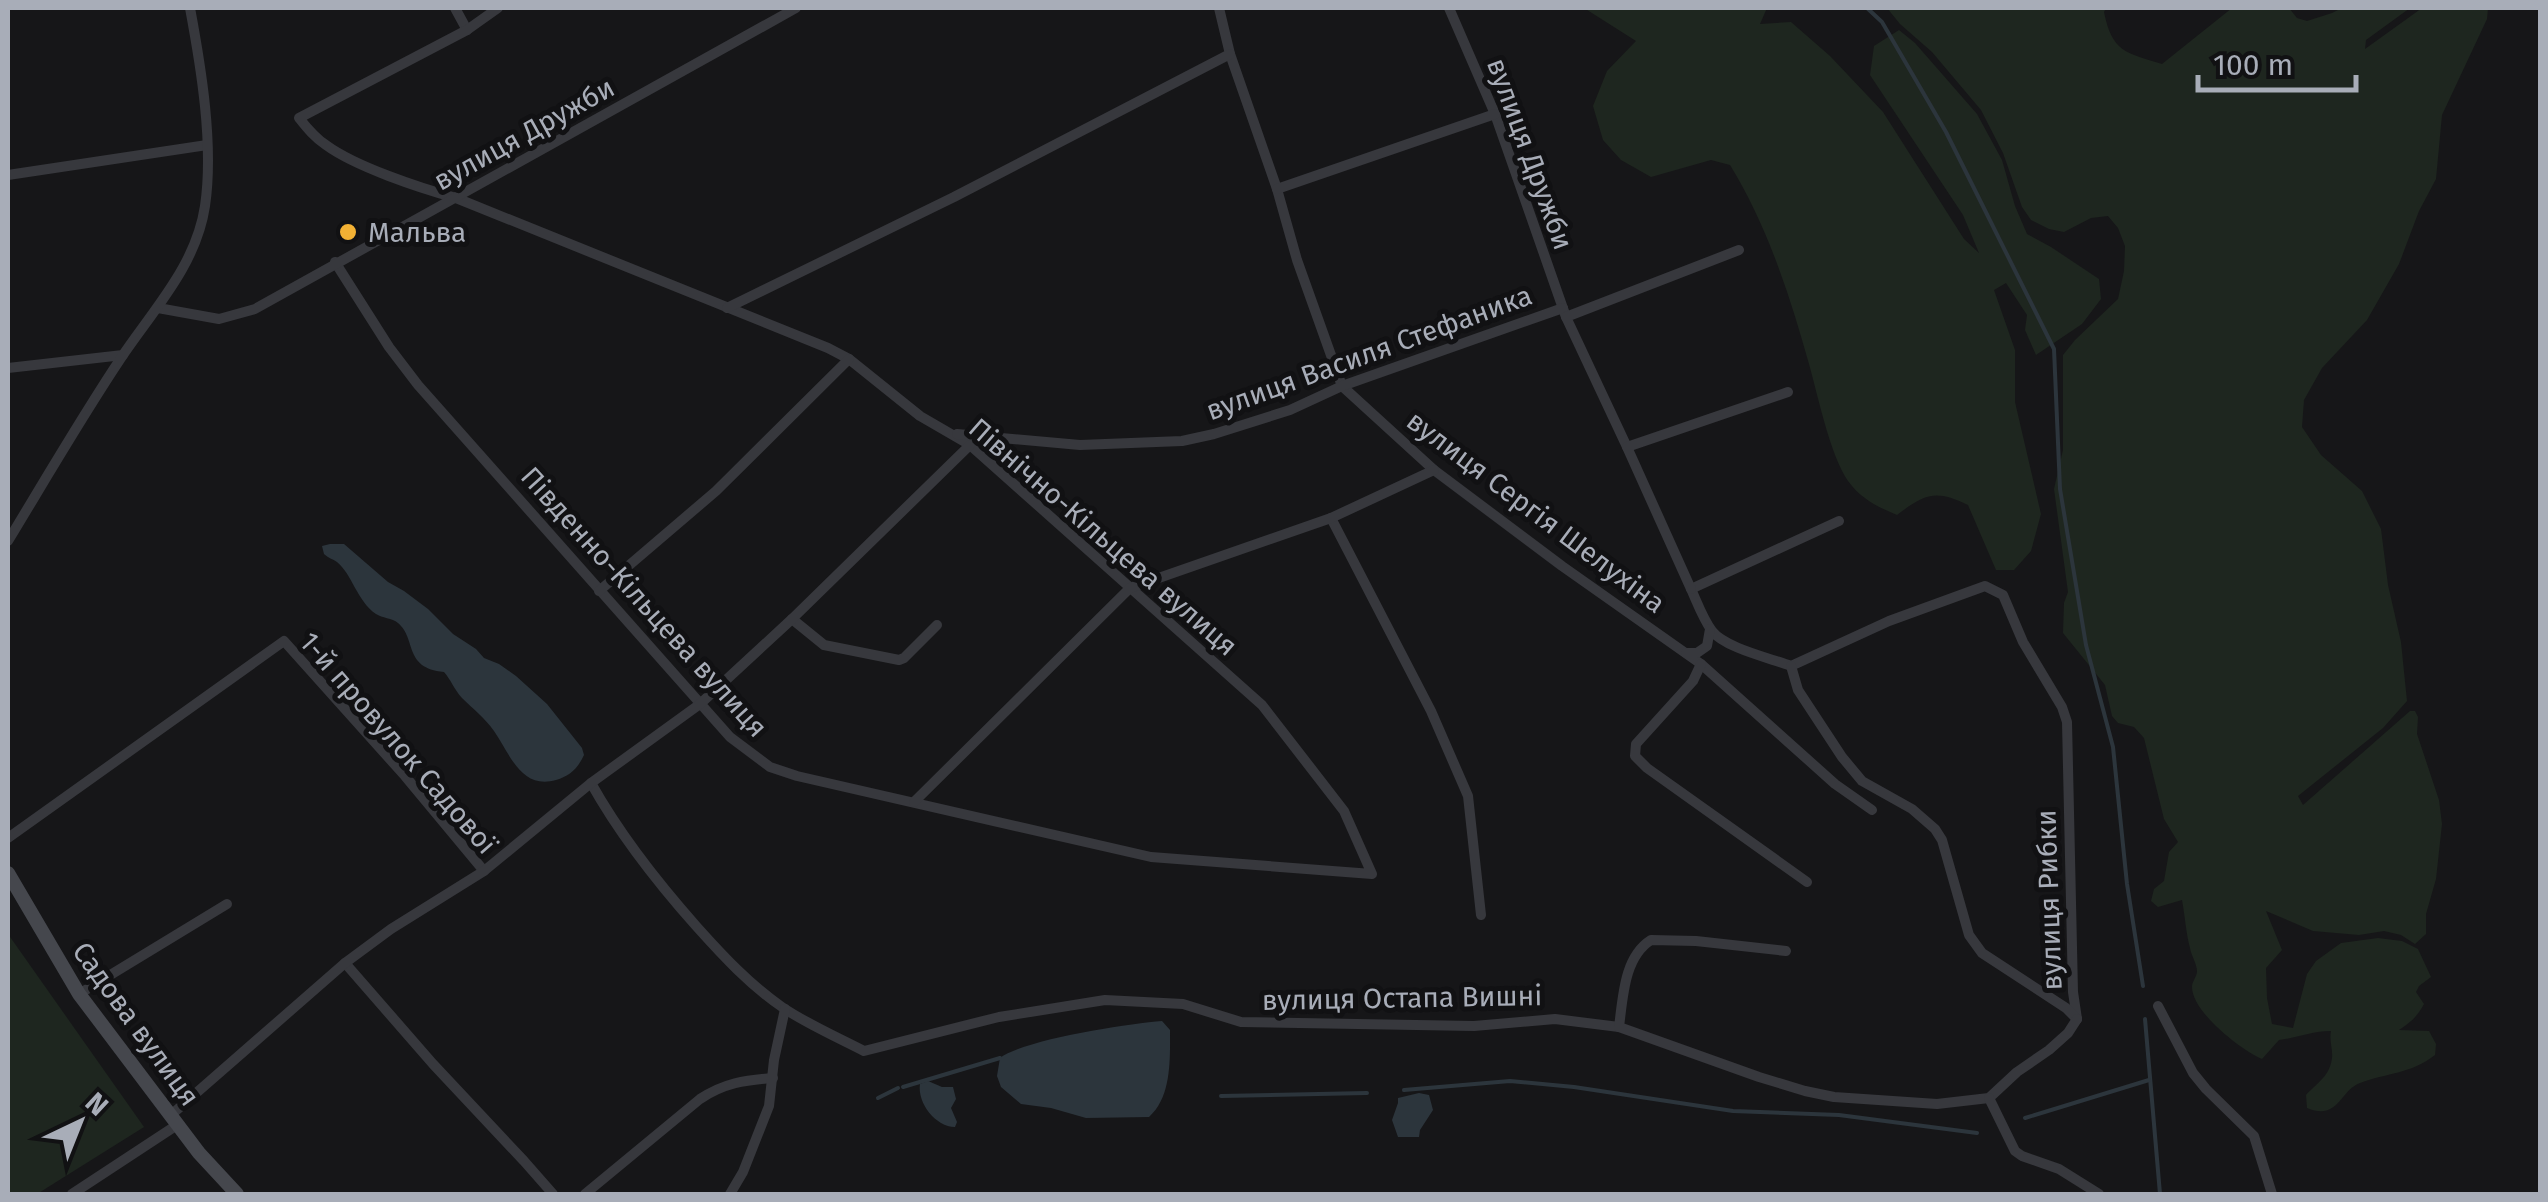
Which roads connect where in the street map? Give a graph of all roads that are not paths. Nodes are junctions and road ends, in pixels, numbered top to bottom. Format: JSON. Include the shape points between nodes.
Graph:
{"nodes":[{"id":1,"x":190,"y":8,"type":"edge"},
{"id":2,"x":455,"y":8,"type":"edge"},
{"id":3,"x":498,"y":8,"type":"edge"},
{"id":4,"x":796,"y":8,"type":"edge"},
{"id":5,"x":1219,"y":8,"type":"edge"},
{"id":6,"x":1448,"y":8,"type":"edge"},
{"id":7,"x":467,"y":30,"type":"junction"},
{"id":8,"x":1230,"y":54,"type":"junction"},
{"id":9,"x":1495,"y":114,"type":"junction"},
{"id":10,"x":207,"y":145,"type":"junction"},
{"id":11,"x":8,"y":174,"type":"edge"},
{"id":12,"x":1277,"y":189,"type":"junction"},
{"id":13,"x":456,"y":198,"type":"junction"},
{"id":14,"x":1738,"y":250,"type":"dead end"},
{"id":15,"x":335,"y":262,"type":"junction"},
{"id":16,"x":158,"y":308,"type":"junction"},
{"id":17,"x":726,"y":308,"type":"junction"},
{"id":18,"x":1564,"y":313,"type":"junction"},
{"id":19,"x":123,"y":354,"type":"junction"},
{"id":20,"x":849,"y":359,"type":"junction"},
{"id":21,"x":8,"y":368,"type":"edge"},
{"id":22,"x":1342,"y":386,"type":"junction"},
{"id":23,"x":1788,"y":392,"type":"dead end"},
{"id":24,"x":950,"y":433,"type":"junction"},
{"id":25,"x":970,"y":444,"type":"junction"},
{"id":26,"x":1627,"y":447,"type":"junction"},
{"id":27,"x":1434,"y":470,"type":"junction"},
{"id":28,"x":1331,"y":518,"type":"junction"},
{"id":29,"x":1839,"y":520,"type":"dead end"},
{"id":30,"x":8,"y":541,"type":"edge"},
{"id":31,"x":1130,"y":588,"type":"junction"},
{"id":32,"x":1691,"y":589,"type":"junction"},
{"id":33,"x":599,"y":591,"type":"junction"},
{"id":34,"x":792,"y":619,"type":"junction"},
{"id":35,"x":937,"y":625,"type":"dead end"},
{"id":36,"x":1710,"y":628,"type":"junction"},
{"id":37,"x":1686,"y":653,"type":"junction"},
{"id":38,"x":1700,"y":664,"type":"junction"},
{"id":39,"x":1791,"y":666,"type":"junction"},
{"id":40,"x":700,"y":704,"type":"junction"},
{"id":41,"x":591,"y":783,"type":"junction"},
{"id":42,"x":914,"y":802,"type":"junction"},
{"id":43,"x":1872,"y":810,"type":"dead end"},
{"id":44,"x":8,"y":838,"type":"edge"},
{"id":45,"x":484,"y":871,"type":"junction"},
{"id":46,"x":8,"y":873,"type":"edge"},
{"id":47,"x":1372,"y":874,"type":"joint"},
{"id":48,"x":1807,"y":882,"type":"dead end"},
{"id":49,"x":227,"y":904,"type":"dead end"},
{"id":50,"x":1482,"y":915,"type":"dead end"},
{"id":51,"x":1786,"y":950,"type":"dead end"},
{"id":52,"x":345,"y":963,"type":"junction"},
{"id":53,"x":78,"y":994,"type":"junction"},
{"id":54,"x":2158,"y":1006,"type":"dead end"},
{"id":55,"x":784,"y":1009,"type":"junction"},
{"id":56,"x":2077,"y":1019,"type":"junction"},
{"id":57,"x":1619,"y":1027,"type":"junction"},
{"id":58,"x":773,"y":1078,"type":"junction"},
{"id":59,"x":1990,"y":1098,"type":"junction"},
{"id":60,"x":174,"y":1120,"type":"junction"},
{"id":61,"x":72,"y":1194,"type":"edge"},
{"id":62,"x":237,"y":1194,"type":"edge"},
{"id":63,"x":553,"y":1194,"type":"edge"},
{"id":64,"x":585,"y":1194,"type":"edge"},
{"id":65,"x":730,"y":1194,"type":"edge"},
{"id":66,"x":2099,"y":1194,"type":"edge"},
{"id":67,"x":2272,"y":1194,"type":"edge"}],
"edges":[{"from":1,"to":10,"type":"street"},
{"from":2,"to":7,"type":"street"},
{"from":3,"to":7,"type":"street"},
{"from":4,"to":13,"type":"street","name":"вулиця Дружби"},
{"from":5,"to":8,"type":"street","name":"вулиця Сергія Шелухіна"},
{"from":6,"to":9,"type":"street","name":"вулиця Дружби"},
{"from":7,"to":13,"type":"street","name":"Північно-Кільцева вулиця","via":[[298,118],[350,159]]},
{"from":8,"to":12,"type":"street","name":"вулиця Сергія Шелухіна"},
{"from":8,"to":17,"type":"street"},
{"from":9,"to":12,"type":"street"},
{"from":9,"to":18,"type":"street","name":"вулиця Дружби"},
{"from":10,"to":11,"type":"street"},
{"from":10,"to":16,"type":"street","via":[[200,228]]},
{"from":12,"to":22,"type":"street","name":"вулиця Сергія Шелухіна"},
{"from":13,"to":15,"type":"street","name":"вулиця Дружби"},
{"from":13,"to":17,"type":"street","name":"Північно-Кільцева вулиця"},
{"from":14,"to":18,"type":"street"},
{"from":15,"to":16,"type":"street","name":"вулиця Дружби","via":[[231,317]]},
{"from":15,"to":33,"type":"street","name":"Південно-Кільцева вулиця","via":[[418,385]]},
{"from":16,"to":19,"type":"street"},
{"from":17,"to":20,"type":"street","name":"Північно-Кільцева вулиця"},
{"from":18,"to":22,"type":"street","name":"вулиця Василя Стефаника"},
{"from":18,"to":26,"type":"street","name":"вулиця Дружби"},
{"from":19,"to":21,"type":"street"},
{"from":19,"to":30,"type":"street"},
{"from":20,"to":24,"type":"street","name":"Північно-Кільцева вулиця"},
{"from":20,"to":33,"type":"street","via":[[716,491]]},
{"from":22,"to":24,"type":"street","name":"вулиця Василя Стефаника","via":[[1290,410],[1182,441],[1080,445]]},
{"from":22,"to":27,"type":"street","name":"вулиця Сергія Шелухіна"},
{"from":23,"to":26,"type":"street"},
{"from":24,"to":25,"type":"street","name":"Північно-Кільцева вулиця"},
{"from":25,"to":31,"type":"street","name":"Північно-Кільцева вулиця"},
{"from":25,"to":34,"type":"street"},
{"from":26,"to":32,"type":"street","name":"вулиця Дружби"},
{"from":27,"to":28,"type":"street"},
{"from":27,"to":37,"type":"street","name":"вулиця Сергія Шелухіна"},
{"from":28,"to":31,"type":"street"},
{"from":28,"to":50,"type":"street","via":[[1468,796]]},
{"from":29,"to":32,"type":"street"},
{"from":31,"to":42,"type":"street"},
{"from":31,"to":47,"type":"street","name":"Північно-Кільцева вулиця","via":[[1262,705],[1344,811]]},
{"from":32,"to":36,"type":"street","name":"вулиця Дружби"},
{"from":33,"to":40,"type":"street","name":"Південно-Кільцева вулиця"},
{"from":34,"to":35,"type":"street","via":[[824,645],[899,660]]},
{"from":34,"to":40,"type":"street"},
{"from":36,"to":37,"type":"street","via":[[1707,646]]},
{"from":36,"to":39,"type":"street","via":[[1727,644]]},
{"from":37,"to":38,"type":"street","name":"вулиця Сергія Шелухіна"},
{"from":38,"to":43,"type":"street","name":"вулиця Сергія Шелухіна"},
{"from":38,"to":48,"type":"street","via":[[1693,681],[1636,744],[1635,756]]},
{"from":39,"to":56,"type":"street","name":"вулиця Рибки","via":[[1798,690],[1862,781],[1936,829],[1969,935],[1982,953]]},
{"from":39,"to":56,"type":"street","name":"вулиця Рибки","via":[[1984,586],[2003,595],[2067,722]]},
{"from":40,"to":41,"type":"street"},
{"from":40,"to":42,"type":"street","name":"Південно-Кільцева вулиця","via":[[770,767]]},
{"from":41,"to":45,"type":"street"},
{"from":41,"to":55,"type":"street","name":"вулиця Остапа Вишні","via":[[622,835],[689,918]]},
{"from":42,"to":47,"type":"street","name":"Південно-Кільцева вулиця","via":[[1151,857]]},
{"from":44,"to":45,"type":"street","name":"1-й провулок Садової","via":[[284,642]]},
{"from":45,"to":52,"type":"street","name":"1-й провулок Садової"},
{"from":46,"to":53,"type":"main road","name":"Садова вулиця"},
{"from":49,"to":53,"type":"street"},
{"from":51,"to":57,"type":"street","via":[[1651,940],[1632,962]]},
{"from":52,"to":60,"type":"street","name":"1-й провулок Садової"},
{"from":52,"to":63,"type":"street"},
{"from":53,"to":60,"type":"main road","name":"Садова вулиця"},
{"from":54,"to":67,"type":"street","via":[[2194,1073],[2254,1136]]},
{"from":55,"to":57,"type":"street","name":"вулиця Остапа Вишні","via":[[864,1052],[1000,1017],[1105,1000],[1183,1004],[1241,1022],[1474,1026],[1555,1019]]},
{"from":55,"to":58,"type":"street"},
{"from":56,"to":59,"type":"street"},
{"from":57,"to":59,"type":"street","name":"вулиця Остапа Вишні","via":[[1834,1098],[1937,1104]]},
{"from":58,"to":64,"type":"street","via":[[716,1088]]},
{"from":58,"to":65,"type":"street","via":[[755,1144]]},
{"from":59,"to":66,"type":"street","via":[[2015,1150]]},
{"from":60,"to":61,"type":"street","name":"1-й провулок Садової"},
{"from":60,"to":62,"type":"main road","name":"Садова вулиця"}]}
